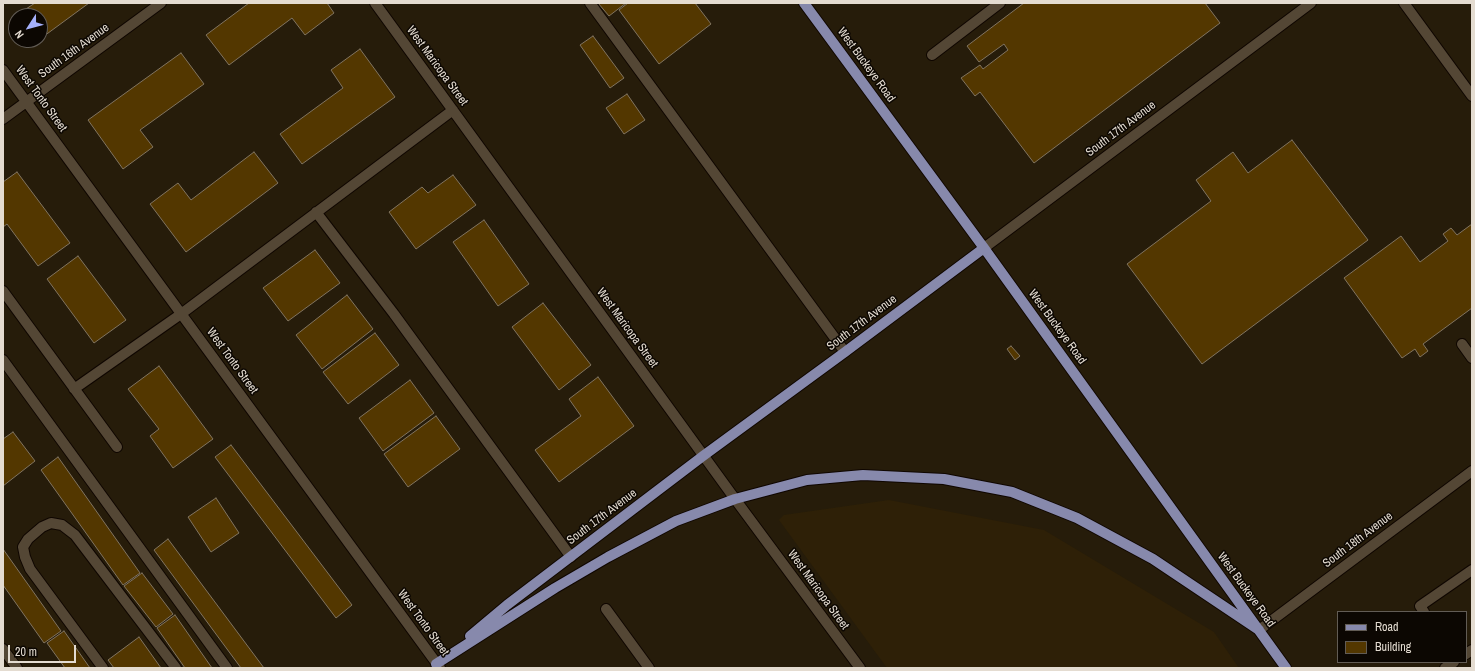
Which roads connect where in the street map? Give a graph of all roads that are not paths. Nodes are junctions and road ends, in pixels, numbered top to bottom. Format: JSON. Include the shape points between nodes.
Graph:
{"nodes":[{"id":1,"x":161,"y":3,"type":"edge"},
{"id":2,"x":375,"y":3,"type":"edge"},
{"id":3,"x":590,"y":3,"type":"edge"},
{"id":4,"x":804,"y":3,"type":"edge"},
{"id":5,"x":1000,"y":3,"type":"edge"},
{"id":6,"x":1310,"y":3,"type":"edge"},
{"id":7,"x":1404,"y":3,"type":"edge"},
{"id":8,"x":932,"y":55,"type":"dead end"},
{"id":9,"x":3,"y":70,"type":"edge"},
{"id":10,"x":1472,"y":96,"type":"edge"},
{"id":11,"x":27,"y":102,"type":"junction"},
{"id":12,"x":452,"y":110,"type":"junction"},
{"id":13,"x":3,"y":119,"type":"edge"},
{"id":14,"x":316,"y":212,"type":"junction"},
{"id":15,"x":984,"y":248,"type":"junction"},
{"id":16,"x":3,"y":291,"type":"edge"},
{"id":17,"x":181,"y":314,"type":"junction"},
{"id":18,"x":1462,"y":344,"type":"dead end"},
{"id":19,"x":845,"y":352,"type":"junction"},
{"id":20,"x":1472,"y":358,"type":"edge"},
{"id":21,"x":3,"y":360,"type":"edge"},
{"id":22,"x":74,"y":389,"type":"junction"},
{"id":23,"x":117,"y":448,"type":"dead end"},
{"id":24,"x":703,"y":456,"type":"junction"},
{"id":25,"x":1472,"y":472,"type":"edge"},
{"id":26,"x":735,"y":499,"type":"junction"},
{"id":27,"x":571,"y":557,"type":"junction"},
{"id":28,"x":1472,"y":570,"type":"edge"},
{"id":29,"x":606,"y":610,"type":"dead end"},
{"id":30,"x":1423,"y":611,"type":"edge"},
{"id":31,"x":1259,"y":630,"type":"junction"},
{"id":32,"x":3,"y":649,"type":"edge"},
{"id":33,"x":435,"y":667,"type":"edge"},
{"id":34,"x":17,"y":668,"type":"edge"},
{"id":35,"x":102,"y":668,"type":"edge"},
{"id":36,"x":176,"y":668,"type":"edge"},
{"id":37,"x":227,"y":668,"type":"edge"},
{"id":38,"x":649,"y":668,"type":"edge"},
{"id":39,"x":860,"y":668,"type":"edge"},
{"id":40,"x":1286,"y":668,"type":"edge"}],
"edges":[{"from":1,"to":11,"type":"street","name":"South 16th Avenue"},
{"from":2,"to":12,"type":"street","name":"West Maricopa Street"},
{"from":3,"to":19,"type":"street"},
{"from":4,"to":15,"type":"main road","name":"West Buckeye Road"},
{"from":5,"to":8,"type":"street"},
{"from":6,"to":15,"type":"street","name":"South 17th Avenue"},
{"from":7,"to":10,"type":"street"},
{"from":9,"to":11,"type":"street","name":"West Tonto Street"},
{"from":11,"to":13,"type":"street","name":"South 16th Avenue"},
{"from":11,"to":17,"type":"street","name":"West Tonto Street"},
{"from":12,"to":14,"type":"street"},
{"from":12,"to":24,"type":"street","name":"West Maricopa Street"},
{"from":14,"to":17,"type":"street"},
{"from":14,"to":27,"type":"street","via":[[394,314]]},
{"from":15,"to":19,"type":"main road","name":"South 17th Avenue"},
{"from":15,"to":31,"type":"main road","name":"West Buckeye Road"},
{"from":16,"to":22,"type":"street"},
{"from":17,"to":22,"type":"street"},
{"from":17,"to":33,"type":"street","name":"West Tonto Street"},
{"from":18,"to":20,"type":"street"},
{"from":19,"to":24,"type":"main road","name":"South 17th Avenue"},
{"from":21,"to":37,"type":"street"},
{"from":22,"to":23,"type":"street"},
{"from":24,"to":26,"type":"street","name":"West Maricopa Street"},
{"from":24,"to":27,"type":"main road","name":"South 17th Avenue"},
{"from":25,"to":31,"type":"street","name":"South 18th Avenue"},
{"from":26,"to":31,"type":"main road","via":[[807,480],[863,475],[944,479],[1012,492],[1077,518],[1153,559]]},
{"from":26,"to":33,"type":"main road","via":[[676,521],[608,557],[555,588]]},
{"from":26,"to":39,"type":"street","name":"West Maricopa Street"},
{"from":27,"to":33,"type":"main road","name":"South 17th Avenue","via":[[507,605]]},
{"from":28,"to":30,"type":"street","via":[[1420,606]]},
{"from":29,"to":38,"type":"street"},
{"from":31,"to":40,"type":"main road","name":"West Buckeye Road"},
{"from":32,"to":34,"type":"street"},
{"from":35,"to":36,"type":"street","via":[[30,568],[25,557],[23,548],[28,539],[51,523],[62,525],[75,535]]}]}
